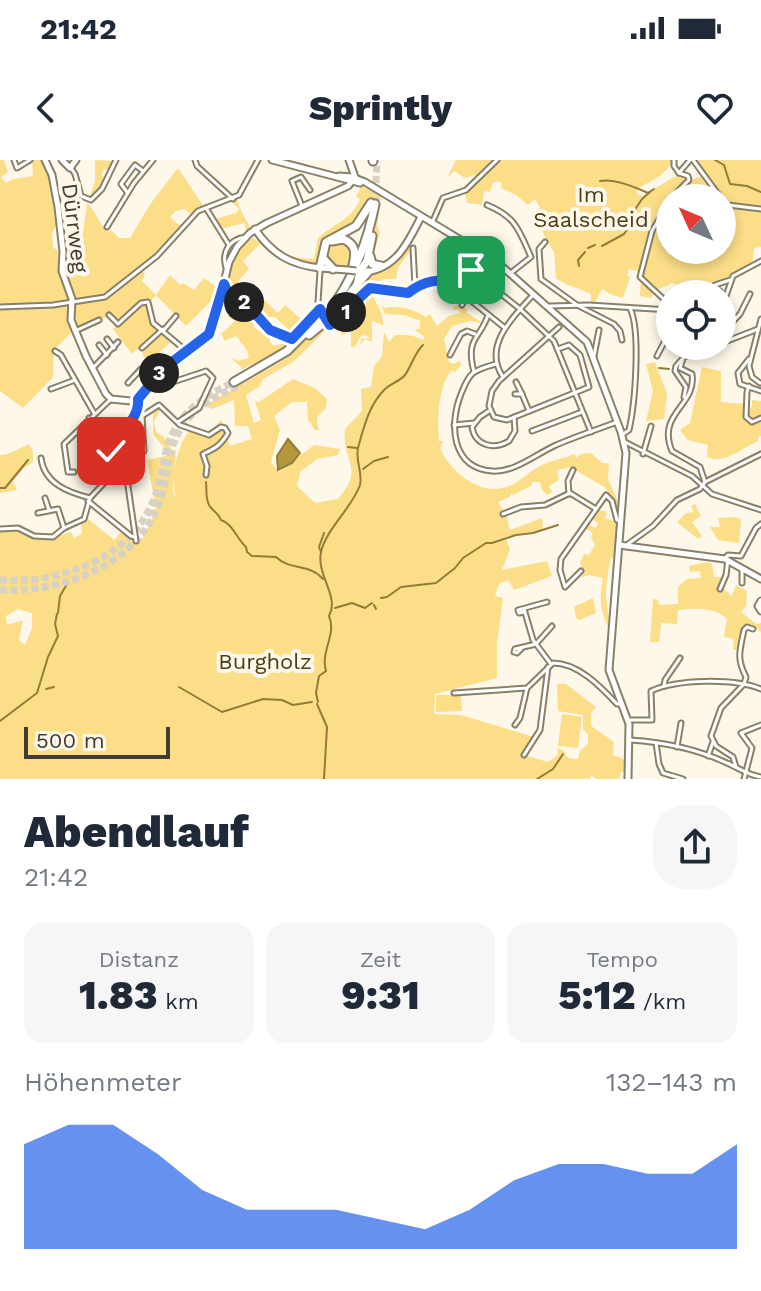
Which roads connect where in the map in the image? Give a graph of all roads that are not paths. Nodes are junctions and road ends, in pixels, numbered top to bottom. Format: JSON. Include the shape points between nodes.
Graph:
{"nodes":[{"id":1,"x":14,"y":160,"type":"edge"},
{"id":2,"x":30,"y":160,"type":"edge"},
{"id":3,"x":45,"y":160,"type":"edge"},
{"id":4,"x":62,"y":160,"type":"edge"},
{"id":5,"x":76,"y":160,"type":"edge"},
{"id":6,"x":116,"y":160,"type":"edge"},
{"id":7,"x":140,"y":160,"type":"edge"},
{"id":8,"x":153,"y":160,"type":"edge"},
{"id":9,"x":195,"y":160,"type":"edge"},
{"id":10,"x":258,"y":160,"type":"edge"},
{"id":11,"x":272,"y":160,"type":"edge"},
{"id":12,"x":347,"y":160,"type":"edge"},
{"id":13,"x":497,"y":160,"type":"edge"},
{"id":14,"x":674,"y":160,"type":"edge"},
{"id":15,"x":692,"y":160,"type":"edge"},
{"id":16,"x":137,"y":166,"type":"junction"},
{"id":17,"x":71,"y":168,"type":"junction"},
{"id":18,"x":143,"y":171,"type":"junction"},
{"id":19,"x":679,"y":173,"type":"junction"},
{"id":20,"x":351,"y":179,"type":"junction"},
{"id":21,"x":685,"y":184,"type":"edge"},
{"id":22,"x":710,"y":184,"type":"edge"},
{"id":23,"x":310,"y":190,"type":"dead end"},
{"id":24,"x":127,"y":192,"type":"junction"},
{"id":25,"x":233,"y":199,"type":"junction"},
{"id":26,"x":373,"y":203,"type":"junction"},
{"id":27,"x":487,"y":205,"type":"dead end"},
{"id":28,"x":302,"y":206,"type":"junction"},
{"id":29,"x":736,"y":206,"type":"edge"},
{"id":30,"x":204,"y":208,"type":"junction"},
{"id":31,"x":761,"y":209,"type":"edge"},
{"id":32,"x":412,"y":211,"type":"junction"},
{"id":33,"x":425,"y":219,"type":"junction"},
{"id":34,"x":416,"y":223,"type":"junction"},
{"id":35,"x":656,"y":224,"type":"edge"},
{"id":36,"x":107,"y":227,"type":"dead end"},
{"id":37,"x":255,"y":229,"type":"junction"},
{"id":38,"x":411,"y":232,"type":"junction"},
{"id":39,"x":246,"y":237,"type":"junction"},
{"id":40,"x":262,"y":239,"type":"junction"},
{"id":41,"x":545,"y":242,"type":"dead end"},
{"id":42,"x":229,"y":245,"type":"junction"},
{"id":43,"x":413,"y":248,"type":"dead end"},
{"id":44,"x":369,"y":252,"type":"junction"},
{"id":45,"x":482,"y":252,"type":"junction"},
{"id":46,"x":761,"y":261,"type":"edge"},
{"id":47,"x":227,"y":262,"type":"junction"},
{"id":48,"x":318,"y":266,"type":"junction"},
{"id":49,"x":381,"y":266,"type":"junction"},
{"id":50,"x":333,"y":269,"type":"joint"},
{"id":51,"x":357,"y":270,"type":"junction"},
{"id":52,"x":471,"y":270,"type":"junction"},
{"id":53,"x":510,"y":274,"type":"junction"},
{"id":54,"x":732,"y":278,"type":"joint"},
{"id":55,"x":727,"y":280,"type":"edge"},
{"id":56,"x":224,"y":284,"type":"junction"},
{"id":57,"x":320,"y":284,"type":"junction"},
{"id":58,"x":415,"y":287,"type":"junction"},
{"id":59,"x":656,"y":290,"type":"edge"},
{"id":60,"x":533,"y":294,"type":"junction"},
{"id":61,"x":750,"y":294,"type":"dead end"},
{"id":62,"x":72,"y":301,"type":"junction"},
{"id":63,"x":462,"y":305,"type":"dead end"},
{"id":64,"x":577,"y":305,"type":"junction"},
{"id":65,"x":547,"y":306,"type":"junction"},
{"id":66,"x":0,"y":307,"type":"edge"},
{"id":67,"x":630,"y":308,"type":"junction"},
{"id":68,"x":656,"y":308,"type":"edge"},
{"id":69,"x":520,"y":309,"type":"junction"},
{"id":70,"x":109,"y":315,"type":"dead end"},
{"id":71,"x":488,"y":315,"type":"junction"},
{"id":72,"x":176,"y":316,"type":"dead end"},
{"id":73,"x":325,"y":317,"type":"junction"},
{"id":74,"x":736,"y":318,"type":"edge"},
{"id":75,"x":761,"y":319,"type":"edge"},
{"id":76,"x":99,"y":320,"type":"dead end"},
{"id":77,"x":559,"y":327,"type":"dead end"},
{"id":78,"x":505,"y":328,"type":"junction"},
{"id":79,"x":758,"y":329,"type":"junction"},
{"id":80,"x":163,"y":330,"type":"junction"},
{"id":81,"x":599,"y":330,"type":"dead end"},
{"id":82,"x":75,"y":331,"type":"junction"},
{"id":83,"x":475,"y":334,"type":"junction"},
{"id":84,"x":548,"y":336,"type":"junction"},
{"id":85,"x":736,"y":338,"type":"edge"},
{"id":86,"x":107,"y":339,"type":"dead end"},
{"id":87,"x":622,"y":340,"type":"dead end"},
{"id":88,"x":118,"y":342,"type":"dead end"},
{"id":89,"x":99,"y":345,"type":"dead end"},
{"id":90,"x":114,"y":348,"type":"junction"},
{"id":91,"x":142,"y":348,"type":"dead end"},
{"id":92,"x":558,"y":349,"type":"junction"},
{"id":93,"x":55,"y":351,"type":"dead end"},
{"id":94,"x":186,"y":352,"type":"junction"},
{"id":95,"x":107,"y":355,"type":"junction"},
{"id":96,"x":450,"y":355,"type":"dead end"},
{"id":97,"x":594,"y":356,"type":"junction"},
{"id":98,"x":751,"y":357,"type":"junction"},
{"id":99,"x":682,"y":360,"type":"edge"},
{"id":100,"x":683,"y":360,"type":"edge"},
{"id":101,"x":496,"y":364,"type":"junction"},
{"id":102,"x":92,"y":369,"type":"junction"},
{"id":103,"x":163,"y":369,"type":"junction"},
{"id":104,"x":474,"y":372,"type":"junction"},
{"id":105,"x":157,"y":375,"type":"junction"},
{"id":106,"x":503,"y":377,"type":"junction"},
{"id":107,"x":75,"y":380,"type":"junction"},
{"id":108,"x":516,"y":382,"type":"dead end"},
{"id":109,"x":128,"y":383,"type":"dead end"},
{"id":110,"x":749,"y":386,"type":"junction"},
{"id":111,"x":759,"y":387,"type":"edge"},
{"id":112,"x":51,"y":389,"type":"dead end"},
{"id":113,"x":575,"y":393,"type":"junction"},
{"id":114,"x":515,"y":394,"type":"dead end"},
{"id":115,"x":522,"y":394,"type":"junction"},
{"id":116,"x":111,"y":399,"type":"junction"},
{"id":117,"x":138,"y":399,"type":"junction"},
{"id":118,"x":683,"y":401,"type":"junction"},
{"id":119,"x":138,"y":407,"type":"junction"},
{"id":120,"x":489,"y":411,"type":"junction"},
{"id":121,"x":529,"y":411,"type":"junction"},
{"id":122,"x":582,"y":412,"type":"junction"},
{"id":123,"x":94,"y":413,"type":"junction"},
{"id":124,"x":142,"y":416,"type":"junction"},
{"id":125,"x":514,"y":417,"type":"junction"},
{"id":126,"x":89,"y":418,"type":"junction"},
{"id":127,"x":761,"y":418,"type":"edge"},
{"id":128,"x":178,"y":422,"type":"junction"},
{"id":129,"x":617,"y":422,"type":"junction"},
{"id":130,"x":474,"y":423,"type":"junction"},
{"id":131,"x":454,"y":425,"type":"junction"},
{"id":132,"x":651,"y":426,"type":"dead end"},
{"id":133,"x":532,"y":431,"type":"dead end"},
{"id":134,"x":591,"y":432,"type":"junction"},
{"id":135,"x":622,"y":435,"type":"junction"},
{"id":136,"x":116,"y":442,"type":"junction"},
{"id":137,"x":625,"y":442,"type":"junction"},
{"id":138,"x":144,"y":451,"type":"dead end"},
{"id":139,"x":643,"y":454,"type":"junction"},
{"id":140,"x":761,"y":454,"type":"edge"},
{"id":141,"x":41,"y":458,"type":"dead end"},
{"id":142,"x":573,"y":470,"type":"dead end"},
{"id":143,"x":74,"y":472,"type":"dead end"},
{"id":144,"x":206,"y":475,"type":"dead end"},
{"id":145,"x":704,"y":484,"type":"junction"},
{"id":146,"x":569,"y":494,"type":"junction"},
{"id":147,"x":45,"y":498,"type":"dead end"},
{"id":148,"x":89,"y":499,"type":"junction"},
{"id":149,"x":596,"y":509,"type":"junction"},
{"id":150,"x":49,"y":510,"type":"junction"},
{"id":151,"x":761,"y":510,"type":"edge"},
{"id":152,"x":38,"y":513,"type":"dead end"},
{"id":153,"x":503,"y":514,"type":"dead end"},
{"id":154,"x":621,"y":522,"type":"junction"},
{"id":155,"x":761,"y":524,"type":"edge"},
{"id":156,"x":64,"y":528,"type":"junction"},
{"id":157,"x":0,"y":529,"type":"edge"},
{"id":158,"x":623,"y":546,"type":"junction"},
{"id":159,"x":726,"y":559,"type":"junction"},
{"id":160,"x":743,"y":567,"type":"junction"},
{"id":161,"x":581,"y":571,"type":"dead end"},
{"id":162,"x":761,"y":579,"type":"edge"},
{"id":163,"x":742,"y":583,"type":"dead end"},
{"id":164,"x":720,"y":589,"type":"dead end"},
{"id":165,"x":761,"y":601,"type":"edge"},
{"id":166,"x":547,"y":602,"type":"dead end"},
{"id":167,"x":761,"y":611,"type":"edge"},
{"id":168,"x":552,"y":626,"type":"dead end"},
{"id":169,"x":753,"y":629,"type":"dead end"},
{"id":170,"x":536,"y":644,"type":"junction"},
{"id":171,"x":521,"y":649,"type":"dead end"},
{"id":172,"x":680,"y":658,"type":"dead end"},
{"id":173,"x":550,"y":666,"type":"junction"},
{"id":174,"x":744,"y":684,"type":"junction"},
{"id":175,"x":664,"y":686,"type":"junction"},
{"id":176,"x":527,"y":688,"type":"junction"},
{"id":177,"x":761,"y":689,"type":"edge"},
{"id":178,"x":454,"y":693,"type":"dead end"},
{"id":179,"x":622,"y":704,"type":"junction"},
{"id":180,"x":628,"y":720,"type":"junction"},
{"id":181,"x":681,"y":723,"type":"dead end"},
{"id":182,"x":515,"y":725,"type":"dead end"},
{"id":183,"x":761,"y":725,"type":"edge"},
{"id":184,"x":630,"y":740,"type":"junction"},
{"id":185,"x":713,"y":742,"type":"junction"},
{"id":186,"x":656,"y":743,"type":"junction"},
{"id":187,"x":677,"y":747,"type":"junction"},
{"id":188,"x":524,"y":755,"type":"dead end"},
{"id":189,"x":708,"y":756,"type":"junction"},
{"id":190,"x":736,"y":767,"type":"junction"},
{"id":191,"x":745,"y":776,"type":"edge"},
{"id":192,"x":759,"y":778,"type":"edge"},
{"id":193,"x":628,"y":779,"type":"edge"},
{"id":194,"x":683,"y":779,"type":"edge"}],
"edges":[{"from":1,"to":2,"type":"street","via":[[17,168]]},
{"from":3,"to":62,"type":"main road","name":"Dürrweg","via":[[56,196],[62,271]]},
{"from":4,"to":17,"type":"main road"},
{"from":5,"to":17,"type":"main road"},
{"from":6,"to":17,"type":"street","via":[[90,201],[81,196]]},
{"from":7,"to":16,"type":"street"},
{"from":8,"to":18,"type":"street"},
{"from":9,"to":25,"type":"street"},
{"from":10,"to":25,"type":"street"},
{"from":11,"to":20,"type":"main road"},
{"from":12,"to":20,"type":"main road"},
{"from":13,"to":33,"type":"street","via":[[466,190],[445,196]]},
{"from":14,"to":19,"type":"street"},
{"from":15,"to":19,"type":"street"},
{"from":15,"to":22,"type":"street"},
{"from":16,"to":18,"type":"street"},
{"from":16,"to":24,"type":"street","via":[[120,186]]},
{"from":18,"to":24,"type":"street"},
{"from":19,"to":21,"type":"street","via":[[688,176]]},
{"from":20,"to":28,"type":"main road"},
{"from":20,"to":32,"type":"main road"},
{"from":23,"to":28,"type":"street","via":[[302,177],[292,181]]},
{"from":24,"to":36,"type":"street"},
{"from":25,"to":30,"type":"street"},
{"from":26,"to":44,"type":"highway"},
{"from":26,"to":48,"type":"highway","via":[[358,224],[327,241]]},
{"from":26,"to":51,"type":"highway"},
{"from":26,"to":73,"type":"highway","via":[[355,268]]},
{"from":27,"to":53,"type":"street","via":[[514,222],[531,257]]},
{"from":28,"to":37,"type":"main road"},
{"from":29,"to":31,"type":"street"},
{"from":30,"to":42,"type":"street"},
{"from":30,"to":62,"type":"street","via":[[111,293]]},
{"from":32,"to":33,"type":"main road"},
{"from":32,"to":34,"type":"main road"},
{"from":33,"to":34,"type":"main road"},
{"from":33,"to":45,"type":"main road"},
{"from":34,"to":38,"type":"main road"},
{"from":35,"to":59,"type":"street","via":[[640,277]]},
{"from":37,"to":39,"type":"main road"},
{"from":37,"to":40,"type":"main road"},
{"from":38,"to":49,"type":"main road"},
{"from":38,"to":51,"type":"main road","via":[[389,265]]},
{"from":39,"to":40,"type":"main road"},
{"from":39,"to":42,"type":"street"},
{"from":39,"to":47,"type":"main road"},
{"from":40,"to":48,"type":"main road","via":[[282,258]]},
{"from":41,"to":64,"type":"street","via":[[539,249],[541,279]]},
{"from":42,"to":47,"type":"street"},
{"from":43,"to":58,"type":"street"},
{"from":44,"to":49,"type":"highway","via":[[371,263]]},
{"from":44,"to":51,"type":"highway","via":[[367,263]]},
{"from":45,"to":52,"type":"street"},
{"from":45,"to":53,"type":"main road"},
{"from":46,"to":54,"type":"street"},
{"from":47,"to":56,"type":"main road"},
{"from":48,"to":50,"type":"highway"},
{"from":48,"to":51,"type":"highway","via":[[331,242],[345,239],[355,251]]},
{"from":48,"to":57,"type":"street"},
{"from":48,"to":57,"type":"street"},
{"from":49,"to":51,"type":"main road"},
{"from":50,"to":51,"type":"main road"},
{"from":51,"to":73,"type":"highway"},
{"from":51,"to":73,"type":"highway","via":[[357,285]]},
{"from":52,"to":58,"type":"street","via":[[465,280],[434,279]]},
{"from":52,"to":69,"type":"street"},
{"from":53,"to":60,"type":"main road"},
{"from":54,"to":55,"type":"street"},
{"from":56,"to":73,"type":"street","via":[[270,330],[290,339]]},
{"from":56,"to":94,"type":"main road","via":[[211,330]]},
{"from":57,"to":73,"type":"street","via":[[318,302]]},
{"from":58,"to":73,"type":"street","via":[[408,293],[370,288]]},
{"from":60,"to":65,"type":"main road"},
{"from":60,"to":69,"type":"street"},
{"from":61,"to":74,"type":"street"},
{"from":62,"to":66,"type":"street"},
{"from":62,"to":82,"type":"main road","name":"Dürrweg"},
{"from":63,"to":71,"type":"street","via":[[469,299]]},
{"from":64,"to":65,"type":"street"},
{"from":64,"to":67,"type":"street"},
{"from":64,"to":87,"type":"street","via":[[611,322]]},
{"from":65,"to":97,"type":"main road","via":[[587,342]]},
{"from":67,"to":68,"type":"street"},
{"from":67,"to":135,"type":"street","via":[[636,329],[635,401],[629,430]]},
{"from":69,"to":78,"type":"street"},
{"from":69,"to":84,"type":"street"},
{"from":70,"to":80,"type":"street","via":[[118,324],[147,302],[152,321]]},
{"from":71,"to":78,"type":"street"},
{"from":71,"to":83,"type":"street"},
{"from":72,"to":80,"type":"street"},
{"from":73,"to":73,"type":"highway","via":[[287,351],[236,384],[276,362]]},
{"from":75,"to":79,"type":"street"},
{"from":76,"to":82,"type":"street"},
{"from":77,"to":84,"type":"street"},
{"from":78,"to":101,"type":"street"},
{"from":79,"to":85,"type":"street"},
{"from":79,"to":98,"type":"street"},
{"from":80,"to":91,"type":"street"},
{"from":80,"to":94,"type":"street"},
{"from":81,"to":97,"type":"street"},
{"from":82,"to":102,"type":"main road","name":"Dürrweg"},
{"from":83,"to":96,"type":"street","via":[[461,334]]},
{"from":83,"to":104,"type":"street"},
{"from":84,"to":92,"type":"street"},
{"from":84,"to":106,"type":"street"},
{"from":86,"to":90,"type":"street"},
{"from":88,"to":90,"type":"street"},
{"from":89,"to":95,"type":"street"},
{"from":90,"to":95,"type":"street"},
{"from":92,"to":113,"type":"street"},
{"from":92,"to":113,"type":"street","via":[[569,345],[577,350],[589,387]]},
{"from":93,"to":107,"type":"street"},
{"from":94,"to":103,"type":"main road"},
{"from":95,"to":102,"type":"street"},
{"from":97,"to":129,"type":"main road"},
{"from":98,"to":110,"type":"street","via":[[738,373],[740,384]]},
{"from":98,"to":111,"type":"street","via":[[751,374]]},
{"from":99,"to":118,"type":"street","via":[[675,369],[686,387]]},
{"from":100,"to":118,"type":"street","via":[[680,368],[690,371],[693,381]]},
{"from":101,"to":104,"type":"street"},
{"from":101,"to":106,"type":"street"},
{"from":102,"to":116,"type":"main road","name":"Dürrweg"},
{"from":103,"to":105,"type":"main road"},
{"from":103,"to":128,"type":"street","via":[[173,382],[206,371],[213,378],[199,408]]},
{"from":104,"to":131,"type":"street","via":[[460,397]]},
{"from":105,"to":109,"type":"street","via":[[141,369]]},
{"from":105,"to":117,"type":"main road"},
{"from":106,"to":120,"type":"street","via":[[492,391]]},
{"from":107,"to":112,"type":"street"},
{"from":107,"to":123,"type":"street"},
{"from":108,"to":115,"type":"street"},
{"from":110,"to":111,"type":"street"},
{"from":110,"to":127,"type":"street","via":[[746,417],[752,422]]},
{"from":113,"to":121,"type":"street"},
{"from":113,"to":122,"type":"street"},
{"from":114,"to":115,"type":"street"},
{"from":115,"to":121,"type":"street"},
{"from":116,"to":117,"type":"main road"},
{"from":116,"to":123,"type":"street"},
{"from":117,"to":119,"type":"street"},
{"from":118,"to":145,"type":"street","via":[[667,428],[670,446],[700,467]]},
{"from":119,"to":124,"type":"street"},
{"from":119,"to":136,"type":"street"},
{"from":120,"to":125,"type":"street","via":[[502,421]]},
{"from":120,"to":130,"type":"street"},
{"from":121,"to":125,"type":"street"},
{"from":122,"to":133,"type":"street"},
{"from":122,"to":134,"type":"street"},
{"from":123,"to":126,"type":"street"},
{"from":124,"to":128,"type":"street","via":[[159,405]]},
{"from":124,"to":138,"type":"street"},
{"from":125,"to":130,"type":"street","via":[[513,436],[502,445],[477,440]]},
{"from":126,"to":136,"type":"street"},
{"from":126,"to":143,"type":"street","via":[[63,446],[68,472]]},
{"from":128,"to":144,"type":"street","via":[[209,435],[221,427],[227,430],[218,448],[203,454]]},
{"from":129,"to":134,"type":"street"},
{"from":129,"to":135,"type":"main road"},
{"from":130,"to":131,"type":"street"},
{"from":131,"to":134,"type":"street","via":[[461,455],[490,471],[506,470]]},
{"from":132,"to":139,"type":"street"},
{"from":135,"to":137,"type":"main road"},
{"from":136,"to":148,"type":"street","via":[[105,482]]},
{"from":136,"to":148,"type":"street","via":[[122,445],[136,539]]},
{"from":137,"to":139,"type":"street"},
{"from":137,"to":154,"type":"main road"},
{"from":139,"to":145,"type":"street"},
{"from":140,"to":145,"type":"street"},
{"from":141,"to":148,"type":"street","via":[[48,478]]},
{"from":142,"to":146,"type":"street"},
{"from":145,"to":151,"type":"street","via":[[717,496]]},
{"from":145,"to":158,"type":"street"},
{"from":146,"to":149,"type":"street"},
{"from":146,"to":153,"type":"street"},
{"from":147,"to":150,"type":"street"},
{"from":148,"to":156,"type":"street","via":[[84,519]]},
{"from":149,"to":154,"type":"street","via":[[605,495],[610,496]]},
{"from":149,"to":161,"type":"street","via":[[561,559],[566,587]]},
{"from":150,"to":152,"type":"street"},
{"from":150,"to":156,"type":"street","via":[[58,509]]},
{"from":154,"to":158,"type":"main road"},
{"from":155,"to":159,"type":"street","via":[[741,556]]},
{"from":156,"to":157,"type":"street","via":[[48,538]]},
{"from":158,"to":159,"type":"main road"},
{"from":158,"to":179,"type":"main road","via":[[609,670]]},
{"from":159,"to":160,"type":"main road"},
{"from":159,"to":164,"type":"street"},
{"from":160,"to":162,"type":"main road"},
{"from":160,"to":163,"type":"street"},
{"from":165,"to":167,"type":"main road"},
{"from":166,"to":170,"type":"street","via":[[524,610]]},
{"from":168,"to":170,"type":"street"},
{"from":169,"to":174,"type":"street","via":[[744,630],[739,659]]},
{"from":170,"to":171,"type":"street"},
{"from":170,"to":173,"type":"street"},
{"from":172,"to":175,"type":"street"},
{"from":173,"to":176,"type":"street"},
{"from":173,"to":179,"type":"street","via":[[565,663]]},
{"from":173,"to":188,"type":"street","via":[[540,730]]},
{"from":174,"to":175,"type":"street"},
{"from":174,"to":177,"type":"street"},
{"from":174,"to":185,"type":"street","via":[[721,708]]},
{"from":175,"to":180,"type":"street","via":[[651,692],[652,720]]},
{"from":176,"to":178,"type":"street"},
{"from":176,"to":182,"type":"street"},
{"from":179,"to":180,"type":"main road"},
{"from":180,"to":184,"type":"main road"},
{"from":181,"to":187,"type":"street"},
{"from":183,"to":191,"type":"street","via":[[741,733],[752,748]]},
{"from":184,"to":186,"type":"street"},
{"from":184,"to":193,"type":"main road"},
{"from":185,"to":189,"type":"street"},
{"from":185,"to":190,"type":"street","via":[[733,757]]},
{"from":186,"to":187,"type":"street"},
{"from":186,"to":194,"type":"street","via":[[663,773]]},
{"from":187,"to":189,"type":"street"},
{"from":189,"to":190,"type":"street"},
{"from":190,"to":191,"type":"street"},
{"from":191,"to":192,"type":"street"}]}
